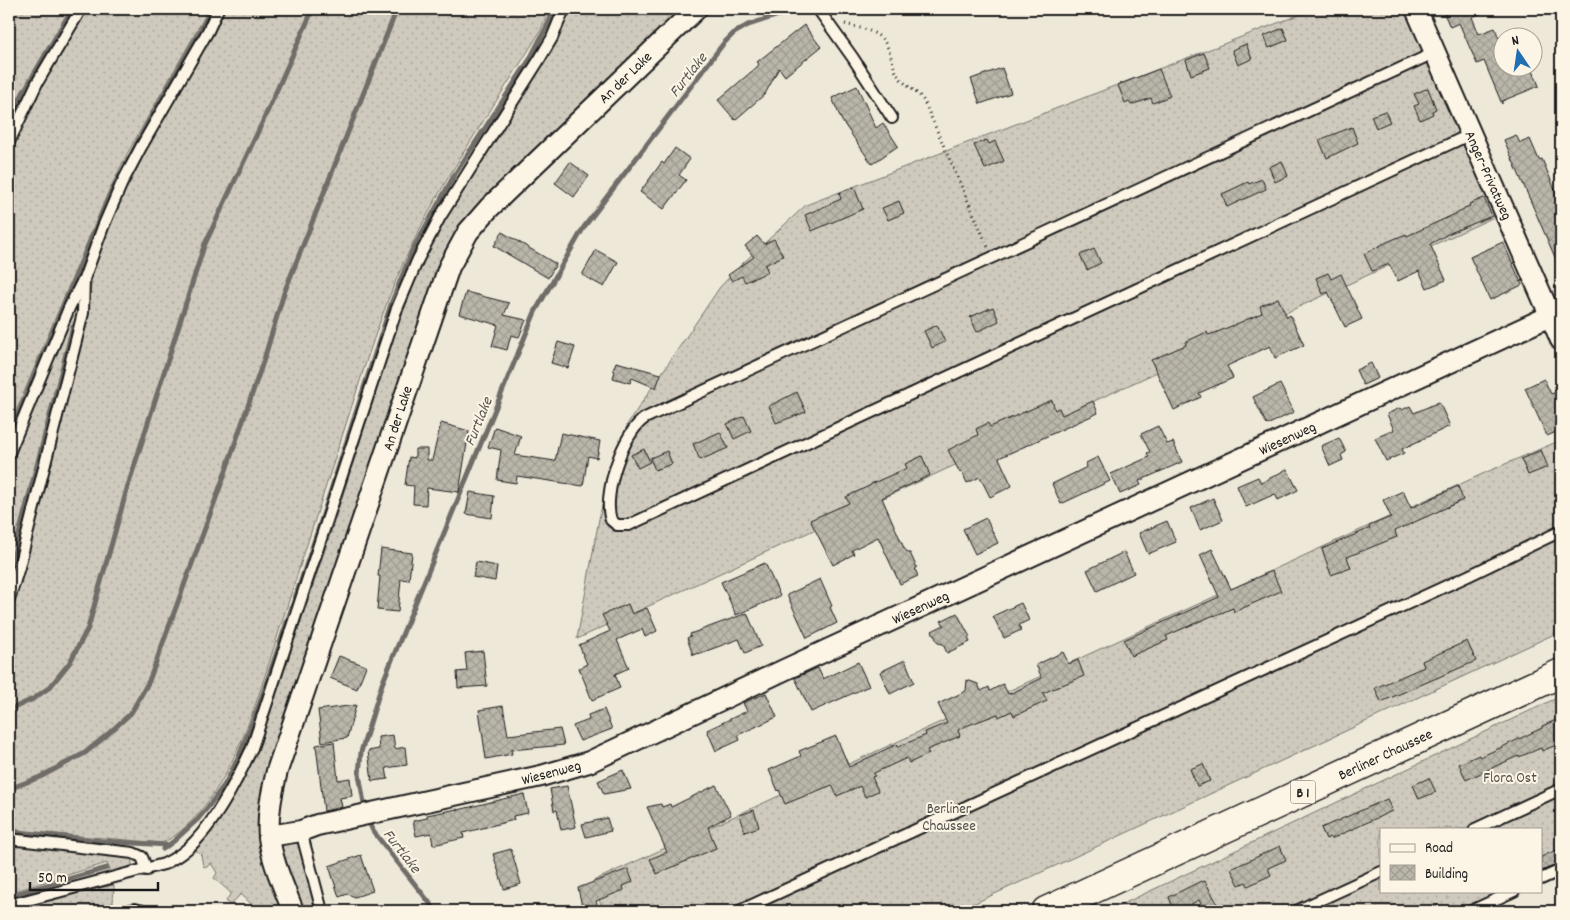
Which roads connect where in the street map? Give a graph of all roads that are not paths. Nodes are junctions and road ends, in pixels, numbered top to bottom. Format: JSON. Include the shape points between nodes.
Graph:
{"nodes":[{"id":1,"x":81,"y":9,"type":"edge"},
{"id":2,"x":218,"y":9,"type":"edge"},
{"id":3,"x":564,"y":9,"type":"edge"},
{"id":4,"x":696,"y":9,"type":"edge"},
{"id":5,"x":1416,"y":9,"type":"edge"},
{"id":6,"x":818,"y":10,"type":"edge"},
{"id":7,"x":1436,"y":52,"type":"junction"},
{"id":8,"x":892,"y":118,"type":"dead end"},
{"id":9,"x":1471,"y":134,"type":"junction"},
{"id":10,"x":9,"y":142,"type":"edge"},
{"id":11,"x":84,"y":279,"type":"junction"},
{"id":12,"x":1550,"y":316,"type":"junction"},
{"id":13,"x":1561,"y":340,"type":"edge"},
{"id":14,"x":9,"y":453,"type":"edge"},
{"id":15,"x":1561,"y":531,"type":"edge"},
{"id":16,"x":9,"y":600,"type":"edge"},
{"id":17,"x":1561,"y":673,"type":"edge"},
{"id":18,"x":1561,"y":789,"type":"edge"},
{"id":19,"x":1477,"y":828,"type":"edge"},
{"id":20,"x":301,"y":832,"type":"junction"},
{"id":21,"x":269,"y":836,"type":"junction"},
{"id":22,"x":9,"y":839,"type":"edge"},
{"id":23,"x":147,"y":870,"type":"junction"},
{"id":24,"x":1561,"y":870,"type":"edge"},
{"id":25,"x":1380,"y":872,"type":"edge"},
{"id":26,"x":1542,"y":879,"type":"edge"},
{"id":27,"x":1512,"y":892,"type":"edge"},
{"id":28,"x":9,"y":905,"type":"edge"},
{"id":29,"x":127,"y":911,"type":"edge"},
{"id":30,"x":143,"y":911,"type":"edge"},
{"id":31,"x":293,"y":911,"type":"edge"},
{"id":32,"x":322,"y":911,"type":"edge"},
{"id":33,"x":739,"y":911,"type":"edge"},
{"id":34,"x":1046,"y":911,"type":"edge"},
{"id":35,"x":1296,"y":911,"type":"edge"},
{"id":36,"x":1471,"y":911,"type":"edge"}],
"edges":[{"from":1,"to":10,"type":"lane","via":[[37,83]]},
{"from":2,"to":11,"type":"lane","via":[[121,185]]},
{"from":3,"to":23,"type":"lane","via":[[552,38],[440,217],[418,259],[396,311],[243,767],[196,841],[180,855]]},
{"from":4,"to":21,"type":"street","name":"An der Lake","via":[[488,208],[458,248],[440,289],[284,745],[269,813]]},
{"from":5,"to":7,"type":"street","name":"Anger-Privatweg"},
{"from":6,"to":8,"type":"lane"},
{"from":7,"to":9,"type":"street","name":"Anger-Privatweg"},
{"from":7,"to":9,"type":"lane","via":[[642,420],[628,436],[618,461],[608,501],[612,521],[629,525]]},
{"from":9,"to":12,"type":"street","name":"Anger-Privatweg"},
{"from":11,"to":14,"type":"lane"},
{"from":11,"to":16,"type":"lane","via":[[83,313]]},
{"from":12,"to":13,"type":"street","name":"Anger-Privatweg"},
{"from":12,"to":20,"type":"street","name":"Wiesenweg","via":[[589,762],[541,776],[318,825]]},
{"from":15,"to":33,"type":"lane"},
{"from":17,"to":34,"type":"main road","name":"Berliner Chaussee","number":"B 1"},
{"from":18,"to":19,"type":"lane"},
{"from":20,"to":21,"type":"street","name":"Wiesenweg"},
{"from":20,"to":32,"type":"lane"},
{"from":21,"to":31,"type":"street","name":"An der Lake"},
{"from":22,"to":23,"type":"lane","via":[[132,852],[142,857]]},
{"from":23,"to":28,"type":"lane"},
{"from":24,"to":26,"type":"lane"},
{"from":25,"to":35,"type":"lane"},
{"from":27,"to":36,"type":"lane"},
{"from":29,"to":30,"type":"lane"}]}
